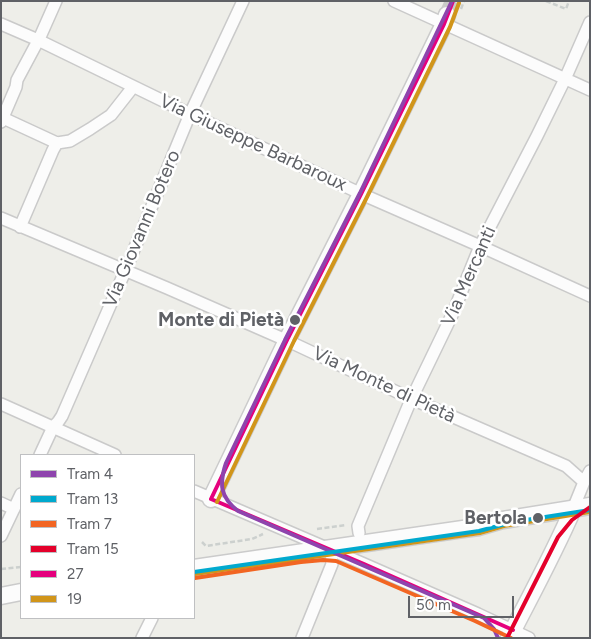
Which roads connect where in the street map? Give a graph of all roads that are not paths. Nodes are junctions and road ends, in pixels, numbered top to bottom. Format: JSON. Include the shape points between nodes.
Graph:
{"nodes":[{"id":1,"x":56,"y":1,"type":"edge"},
{"id":2,"x":243,"y":1,"type":"edge"},
{"id":3,"x":394,"y":1,"type":"edge"},
{"id":4,"x":446,"y":19,"type":"junction"},
{"id":5,"x":590,"y":22,"type":"edge"},
{"id":6,"x":1,"y":24,"type":"edge"},
{"id":7,"x":38,"y":40,"type":"junction"},
{"id":8,"x":565,"y":79,"type":"junction"},
{"id":9,"x":134,"y":88,"type":"junction"},
{"id":10,"x":590,"y":90,"type":"edge"},
{"id":11,"x":190,"y":114,"type":"junction"},
{"id":12,"x":2,"y":120,"type":"edge"},
{"id":13,"x":57,"y":143,"type":"junction"},
{"id":14,"x":361,"y":194,"type":"junction"},
{"id":15,"x":1,"y":218,"type":"edge"},
{"id":16,"x":20,"y":227,"type":"junction"},
{"id":17,"x":480,"y":246,"type":"junction"},
{"id":18,"x":125,"y":271,"type":"junction"},
{"id":19,"x":590,"y":296,"type":"edge"},
{"id":20,"x":287,"y":340,"type":"junction"},
{"id":21,"x":412,"y":399,"type":"junction"},
{"id":22,"x":1,"y":404,"type":"edge"},
{"id":23,"x":53,"y":427,"type":"junction"},
{"id":24,"x":40,"y":454,"type":"edge"},
{"id":25,"x":113,"y":454,"type":"edge"},
{"id":26,"x":590,"y":471,"type":"edge"},
{"id":27,"x":584,"y":482,"type":"junction"},
{"id":28,"x":195,"y":491,"type":"edge"},
{"id":29,"x":20,"y":496,"type":"edge"},
{"id":30,"x":211,"y":499,"type":"junction"},
{"id":31,"x":1,"y":503,"type":"edge"},
{"id":32,"x":590,"y":506,"type":"edge"},
{"id":33,"x":573,"y":508,"type":"junction"},
{"id":34,"x":14,"y":509,"type":"junction"},
{"id":35,"x":353,"y":529,"type":"junction"},
{"id":36,"x":463,"y":529,"type":"junction"},
{"id":37,"x":1,"y":536,"type":"edge"},
{"id":38,"x":328,"y":548,"type":"junction"},
{"id":39,"x":195,"y":568,"type":"edge"},
{"id":40,"x":20,"y":592,"type":"edge"},
{"id":41,"x":1,"y":596,"type":"edge"},
{"id":42,"x":152,"y":619,"type":"edge"},
{"id":43,"x":511,"y":634,"type":"edge"},
{"id":44,"x":142,"y":638,"type":"edge"},
{"id":45,"x":302,"y":638,"type":"edge"},
{"id":46,"x":529,"y":638,"type":"edge"}],
"edges":[{"from":1,"to":7,"type":"street"},
{"from":2,"to":11,"type":"street","name":"Via Giovanni Botero"},
{"from":3,"to":4,"type":"street"},
{"from":4,"to":8,"type":"street"},
{"from":4,"to":14,"type":"street"},
{"from":5,"to":8,"type":"street","name":"Via Mercanti"},
{"from":6,"to":7,"type":"street","name":"Via Giuseppe Barbaroux"},
{"from":7,"to":9,"type":"street","name":"Via Giuseppe Barbaroux"},
{"from":7,"to":12,"type":"street","via":[[17,80]]},
{"from":8,"to":10,"type":"street"},
{"from":8,"to":17,"type":"street","name":"Via Mercanti"},
{"from":9,"to":11,"type":"street","name":"Via Giuseppe Barbaroux"},
{"from":9,"to":13,"type":"street","via":[[111,115],[70,141]]},
{"from":11,"to":14,"type":"street","name":"Via Giuseppe Barbaroux"},
{"from":11,"to":18,"type":"street","name":"Via Giovanni Botero"},
{"from":12,"to":13,"type":"street"},
{"from":13,"to":16,"type":"street"},
{"from":14,"to":17,"type":"street","name":"Via Giuseppe Barbaroux"},
{"from":14,"to":20,"type":"street"},
{"from":15,"to":16,"type":"street","name":"Via Monte di Pietà"},
{"from":16,"to":18,"type":"street","name":"Via Monte di Pietà"},
{"from":17,"to":19,"type":"street","name":"Via Giuseppe Barbaroux"},
{"from":17,"to":21,"type":"street","name":"Via Mercanti","via":[[449,322]]},
{"from":18,"to":20,"type":"street","name":"Via Monte di Pietà"},
{"from":18,"to":23,"type":"street","name":"Via Giovanni Botero","via":[[62,416]]},
{"from":20,"to":21,"type":"street","name":"Via Monte di Pietà"},
{"from":20,"to":30,"type":"street"},
{"from":21,"to":27,"type":"street","name":"Via Monte di Pietà","via":[[566,466]]},
{"from":21,"to":35,"type":"street","name":"Via Mercanti","via":[[358,526]]},
{"from":22,"to":23,"type":"street"},
{"from":23,"to":24,"type":"street","name":"Via Giovanni Botero"},
{"from":23,"to":25,"type":"street"},
{"from":26,"to":27,"type":"street"},
{"from":27,"to":33,"type":"street"},
{"from":28,"to":30,"type":"street"},
{"from":29,"to":34,"type":"street"},
{"from":30,"to":38,"type":"street"},
{"from":31,"to":34,"type":"street"},
{"from":32,"to":33,"type":"street"},
{"from":33,"to":36,"type":"street"},
{"from":33,"to":43,"type":"street"},
{"from":34,"to":37,"type":"street"},
{"from":35,"to":36,"type":"street","via":[[432,523]]},
{"from":35,"to":38,"type":"street"},
{"from":36,"to":38,"type":"street"},
{"from":38,"to":39,"type":"street"},
{"from":38,"to":43,"type":"street","via":[[481,615]]},
{"from":38,"to":45,"type":"street","via":[[332,564]]},
{"from":40,"to":41,"type":"street"},
{"from":42,"to":44,"type":"street"},
{"from":43,"to":46,"type":"street"}]}
